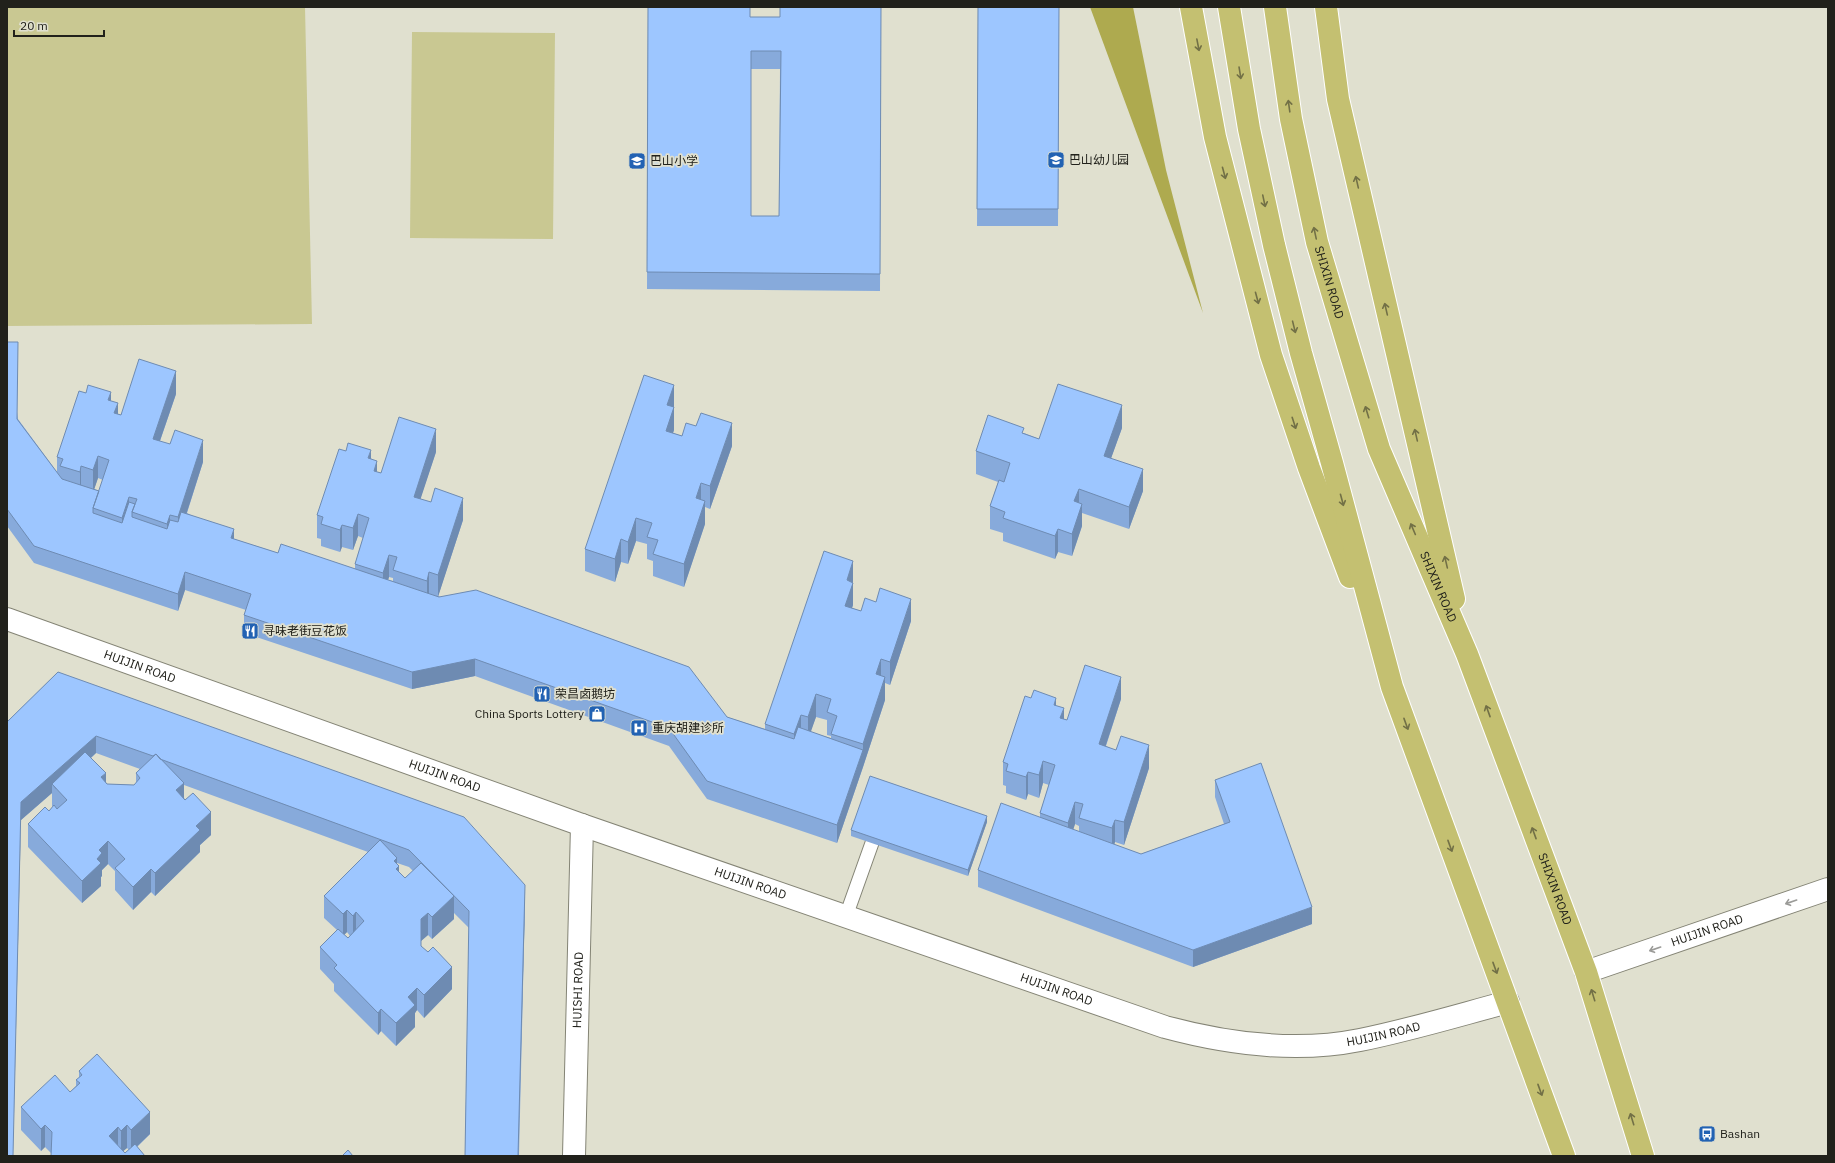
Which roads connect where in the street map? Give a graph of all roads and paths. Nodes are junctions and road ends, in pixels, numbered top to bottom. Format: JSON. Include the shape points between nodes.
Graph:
{"nodes":[{"id":1,"x":1191,"y":7,"type":"edge"},
{"id":2,"x":1229,"y":7,"type":"edge"},
{"id":3,"x":1275,"y":7,"type":"edge"},
{"id":4,"x":1326,"y":7,"type":"edge"},
{"id":5,"x":7,"y":619,"type":"edge"},
{"id":6,"x":1467,"y":654,"type":"junction"},
{"id":7,"x":1392,"y":687,"type":"junction"},
{"id":8,"x":582,"y":824,"type":"junction"},
{"id":9,"x":872,"y":843,"type":"edge"},
{"id":10,"x":1828,"y":889,"type":"edge"},
{"id":11,"x":846,"y":916,"type":"junction"},
{"id":12,"x":1586,"y":972,"type":"junction"},
{"id":13,"x":1508,"y":1002,"type":"junction"},
{"id":14,"x":574,"y":1156,"type":"edge"},
{"id":15,"x":1564,"y":1156,"type":"edge"},
{"id":16,"x":1643,"y":1156,"type":"edge"}],
"edges":[{"from":1,"to":7,"type":"main road","one_way":true,"via":[[1215,137],[1272,355],[1309,468]]},
{"from":2,"to":7,"type":"main road","one_way":true,"via":[[1248,129],[1274,245]]},
{"from":6,"to":3,"type":"main road","name":"SHIXIN ROAD","one_way":true,"via":[[1379,449],[1348,350],[1314,227],[1292,119]]},
{"from":6,"to":4,"type":"main road","one_way":true,"via":[[1338,99]]},
{"from":5,"to":8,"type":"street","name":"HUIJIN ROAD"},
{"from":12,"to":6,"type":"main road","name":"SHIXIN ROAD","one_way":true},
{"from":7,"to":13,"type":"main road","one_way":true},
{"from":8,"to":11,"type":"street","name":"HUIJIN ROAD"},
{"from":8,"to":14,"type":"street","name":"HUISHI ROAD"},
{"from":9,"to":11,"type":"lane"},
{"from":10,"to":12,"type":"street","name":"HUIJIN ROAD","one_way":true},
{"from":11,"to":13,"type":"street","name":"HUIJIN ROAD","via":[[1165,1027],[1242,1044],[1281,1046],[1360,1040]]},
{"from":16,"to":12,"type":"main road","name":"SHIXIN ROAD","one_way":true},
{"from":13,"to":15,"type":"main road","one_way":true}]}
